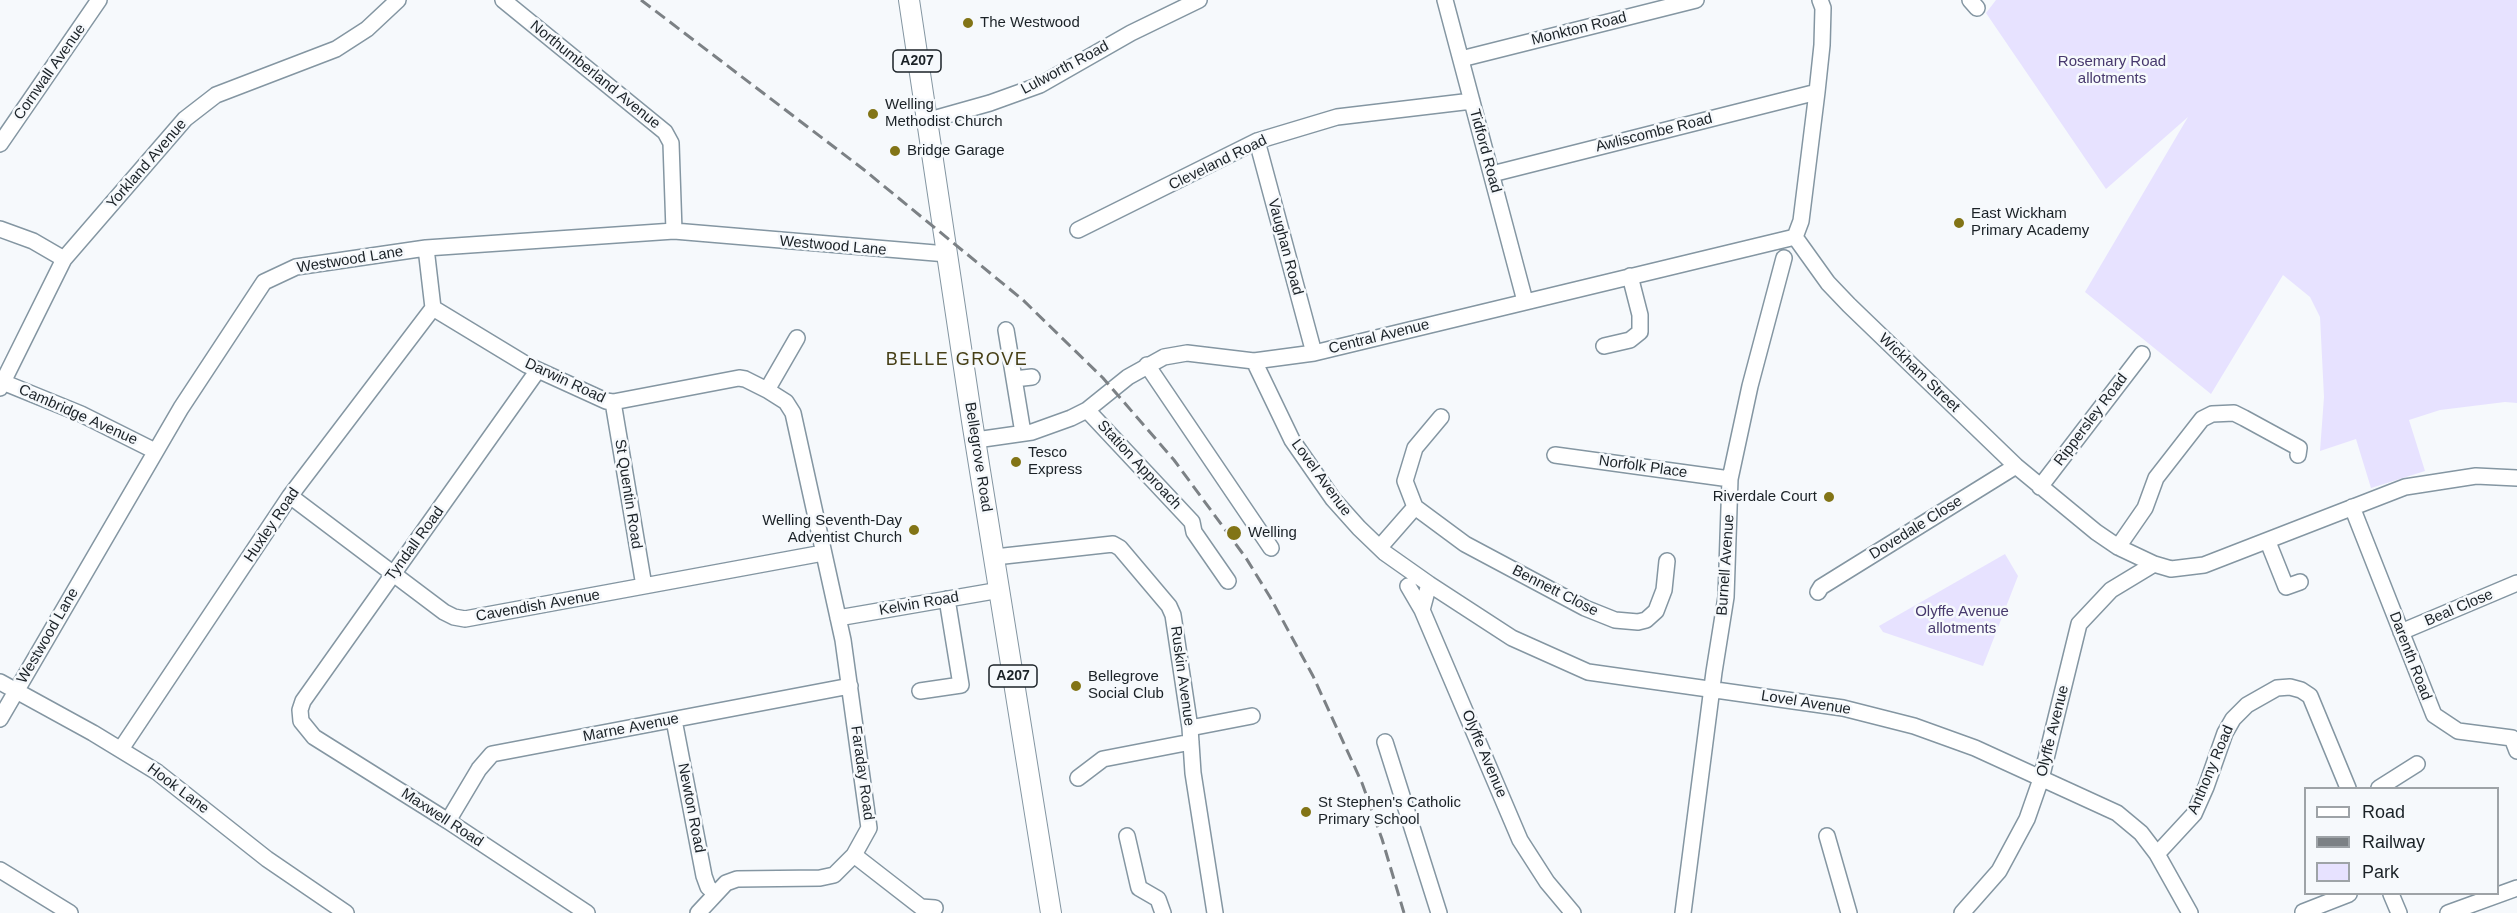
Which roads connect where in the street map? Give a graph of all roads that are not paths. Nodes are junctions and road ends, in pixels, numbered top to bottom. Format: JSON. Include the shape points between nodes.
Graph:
{"nodes":[{"id":1,"x":99,"y":0,"type":"edge"},
{"id":2,"x":398,"y":0,"type":"edge"},
{"id":3,"x":503,"y":0,"type":"edge"},
{"id":4,"x":909,"y":0,"type":"edge"},
{"id":5,"x":1445,"y":0,"type":"edge"},
{"id":6,"x":1696,"y":0,"type":"edge"},
{"id":7,"x":1193,"y":1,"type":"edge"},
{"id":8,"x":1824,"y":3,"type":"edge"},
{"id":9,"x":1641,"y":7,"type":"edge"},
{"id":10,"x":1461,"y":59,"type":"junction"},
{"id":11,"x":1817,"y":92,"type":"junction"},
{"id":12,"x":1472,"y":101,"type":"junction"},
{"id":13,"x":926,"y":121,"type":"junction"},
{"id":14,"x":1257,"y":141,"type":"junction"},
{"id":15,"x":0,"y":144,"type":"edge"},
{"id":16,"x":1492,"y":174,"type":"junction"},
{"id":17,"x":0,"y":229,"type":"edge"},
{"id":18,"x":1078,"y":230,"type":"dead end"},
{"id":19,"x":674,"y":231,"type":"junction"},
{"id":20,"x":1795,"y":237,"type":"junction"},
{"id":21,"x":426,"y":248,"type":"junction"},
{"id":22,"x":947,"y":254,"type":"junction"},
{"id":23,"x":1784,"y":258,"type":"dead end"},
{"id":24,"x":64,"y":259,"type":"junction"},
{"id":25,"x":1630,"y":276,"type":"junction"},
{"id":26,"x":1525,"y":301,"type":"junction"},
{"id":27,"x":433,"y":308,"type":"junction"},
{"id":28,"x":1006,"y":330,"type":"dead end"},
{"id":29,"x":797,"y":338,"type":"dead end"},
{"id":30,"x":1604,"y":346,"type":"dead end"},
{"id":31,"x":1314,"y":353,"type":"junction"},
{"id":32,"x":2142,"y":354,"type":"dead end"},
{"id":33,"x":1254,"y":361,"type":"junction"},
{"id":34,"x":1147,"y":365,"type":"junction"},
{"id":35,"x":538,"y":370,"type":"junction"},
{"id":36,"x":1032,"y":376,"type":"dead end"},
{"id":37,"x":1014,"y":379,"type":"junction"},
{"id":38,"x":1,"y":383,"type":"edge"},
{"id":39,"x":766,"y":390,"type":"junction"},
{"id":40,"x":613,"y":402,"type":"junction"},
{"id":41,"x":1087,"y":410,"type":"junction"},
{"id":42,"x":1442,"y":417,"type":"dead end"},
{"id":43,"x":1023,"y":433,"type":"junction"},
{"id":44,"x":976,"y":440,"type":"junction"},
{"id":45,"x":155,"y":452,"type":"junction"},
{"id":46,"x":1555,"y":455,"type":"dead end"},
{"id":47,"x":2298,"y":455,"type":"dead end"},
{"id":48,"x":2016,"y":466,"type":"junction"},
{"id":49,"x":1730,"y":478,"type":"junction"},
{"id":50,"x":2517,"y":478,"type":"edge"},
{"id":51,"x":2040,"y":487,"type":"junction"},
{"id":52,"x":291,"y":496,"type":"junction"},
{"id":53,"x":1415,"y":507,"type":"junction"},
{"id":54,"x":2352,"y":507,"type":"junction"},
{"id":55,"x":2268,"y":542,"type":"junction"},
{"id":56,"x":2118,"y":547,"type":"junction"},
{"id":57,"x":1271,"y":548,"type":"dead end"},
{"id":58,"x":1382,"y":550,"type":"junction"},
{"id":59,"x":823,"y":553,"type":"junction"},
{"id":60,"x":995,"y":557,"type":"junction"},
{"id":61,"x":1667,"y":561,"type":"dead end"},
{"id":62,"x":2154,"y":564,"type":"junction"},
{"id":63,"x":395,"y":573,"type":"junction"},
{"id":64,"x":1228,"y":581,"type":"dead end"},
{"id":65,"x":2517,"y":583,"type":"edge"},
{"id":66,"x":1429,"y":584,"type":"junction"},
{"id":67,"x":644,"y":586,"type":"junction"},
{"id":68,"x":2287,"y":587,"type":"dead end"},
{"id":69,"x":1000,"y":590,"type":"junction"},
{"id":70,"x":1818,"y":592,"type":"dead end"},
{"id":71,"x":947,"y":599,"type":"junction"},
{"id":72,"x":1422,"y":610,"type":"junction"},
{"id":73,"x":838,"y":618,"type":"junction"},
{"id":74,"x":2401,"y":632,"type":"junction"},
{"id":75,"x":0,"y":682,"type":"edge"},
{"id":76,"x":850,"y":686,"type":"junction"},
{"id":77,"x":1712,"y":688,"type":"junction"},
{"id":78,"x":15,"y":691,"type":"junction"},
{"id":79,"x":920,"y":692,"type":"dead end"},
{"id":80,"x":1252,"y":716,"type":"dead end"},
{"id":81,"x":0,"y":719,"type":"edge"},
{"id":82,"x":674,"y":720,"type":"junction"},
{"id":83,"x":301,"y":721,"type":"joint"},
{"id":84,"x":1191,"y":735,"type":"junction"},
{"id":85,"x":1385,"y":742,"type":"dead end"},
{"id":86,"x":121,"y":749,"type":"junction"},
{"id":87,"x":2517,"y":751,"type":"edge"},
{"id":88,"x":2417,"y":764,"type":"dead end"},
{"id":89,"x":1078,"y":778,"type":"dead end"},
{"id":90,"x":2042,"y":779,"type":"junction"},
{"id":91,"x":2347,"y":787,"type":"edge"},
{"id":92,"x":2382,"y":787,"type":"edge"},
{"id":93,"x":448,"y":821,"type":"junction"},
{"id":94,"x":1127,"y":836,"type":"dead end"},
{"id":95,"x":1827,"y":836,"type":"dead end"},
{"id":96,"x":2157,"y":854,"type":"junction"},
{"id":97,"x":854,"y":855,"type":"junction"},
{"id":98,"x":0,"y":870,"type":"edge"},
{"id":99,"x":2517,"y":888,"type":"edge"},
{"id":100,"x":714,"y":893,"type":"junction"},
{"id":101,"x":2346,"y":895,"type":"edge"},
{"id":102,"x":2391,"y":895,"type":"edge"},
{"id":103,"x":2498,"y":895,"type":"edge"},
{"id":104,"x":2499,"y":895,"type":"edge"},
{"id":105,"x":935,"y":908,"type":"dead end"},
{"id":106,"x":2303,"y":912,"type":"edge"},
{"id":107,"x":70,"y":913,"type":"edge"},
{"id":108,"x":346,"y":913,"type":"edge"},
{"id":109,"x":587,"y":913,"type":"edge"},
{"id":110,"x":698,"y":913,"type":"edge"},
{"id":111,"x":1051,"y":913,"type":"edge"},
{"id":112,"x":1163,"y":913,"type":"edge"},
{"id":113,"x":1215,"y":913,"type":"edge"},
{"id":114,"x":1439,"y":913,"type":"edge"},
{"id":115,"x":1573,"y":913,"type":"edge"},
{"id":116,"x":1683,"y":913,"type":"edge"},
{"id":117,"x":1849,"y":913,"type":"edge"},
{"id":118,"x":1962,"y":913,"type":"edge"},
{"id":119,"x":2190,"y":913,"type":"edge"},
{"id":120,"x":2399,"y":913,"type":"edge"},
{"id":121,"x":2448,"y":913,"type":"edge"}],
"edges":[{"from":1,"to":15,"type":"street","name":"Cornwall Avenue"},
{"from":2,"to":24,"type":"street","name":"Yorkland Avenue","via":[[367,29],[336,49],[216,95],[185,119]]},
{"from":3,"to":19,"type":"street","name":"Northumberland Avenue","via":[[665,132],[671,143]]},
{"from":4,"to":13,"type":"main road","name":"Bellegrove Road","number":"A207"},
{"from":5,"to":10,"type":"street","name":"Tidford Road"},
{"from":6,"to":9,"type":"street","name":"Monkton Road"},
{"from":7,"to":13,"type":"street","name":"Lulworth Road","via":[[1020,94]]},
{"from":8,"to":11,"type":"street"},
{"from":9,"to":10,"type":"street","name":"Monkton Road"},
{"from":10,"to":12,"type":"street","name":"Tidford Road"},
{"from":11,"to":16,"type":"street","name":"Awliscombe Road"},
{"from":11,"to":20,"type":"street","via":[[1801,221]]},
{"from":12,"to":14,"type":"street","name":"Cleveland Road","via":[[1337,117]]},
{"from":12,"to":16,"type":"street","name":"Tidford Road"},
{"from":13,"to":22,"type":"main road","name":"Bellegrove Road","number":"A207"},
{"from":14,"to":18,"type":"street","name":"Cleveland Road"},
{"from":14,"to":31,"type":"street","name":"Vaughan Road"},
{"from":16,"to":26,"type":"street","name":"Tidford Road"},
{"from":17,"to":24,"type":"street"},
{"from":19,"to":21,"type":"street","name":"Westwood Lane"},
{"from":19,"to":22,"type":"street","name":"Westwood Lane"},
{"from":20,"to":25,"type":"street","name":"Central Avenue"},
{"from":20,"to":48,"type":"street","name":"Wickham Street","via":[[1828,284]]},
{"from":21,"to":27,"type":"street"},
{"from":21,"to":45,"type":"street","name":"Westwood Lane","via":[[296,267],[264,282]]},
{"from":22,"to":44,"type":"main road","name":"Bellegrove Road","number":"A207"},
{"from":23,"to":49,"type":"street","name":"Burnell Avenue"},
{"from":24,"to":38,"type":"street","name":"Yorkland Avenue"},
{"from":25,"to":26,"type":"street","name":"Central Avenue"},
{"from":25,"to":30,"type":"street","via":[[1640,332],[1630,340]]},
{"from":26,"to":31,"type":"street","name":"Central Avenue"},
{"from":27,"to":35,"type":"street","name":"Darwin Road"},
{"from":27,"to":52,"type":"street","name":"Huxley Road"},
{"from":28,"to":37,"type":"street"},
{"from":29,"to":39,"type":"street"},
{"from":31,"to":33,"type":"street","name":"Central Avenue"},
{"from":32,"to":51,"type":"street","name":"Rippersley Road"},
{"from":33,"to":34,"type":"street","name":"Central Avenue","via":[[1187,353]]},
{"from":33,"to":58,"type":"street","name":"Lovel Avenue","via":[[1310,468]]},
{"from":34,"to":41,"type":"street","name":"Central Avenue"},
{"from":34,"to":57,"type":"street"},
{"from":35,"to":40,"type":"street","name":"Darwin Road"},
{"from":35,"to":63,"type":"street","name":"Tyndall Road"},
{"from":36,"to":37,"type":"street"},
{"from":37,"to":43,"type":"street"},
{"from":38,"to":45,"type":"street","name":"Cambridge Avenue","via":[[81,414]]},
{"from":39,"to":40,"type":"street","name":"Darwin Road","via":[[739,378]]},
{"from":39,"to":59,"type":"street","name":"Darwin Road","via":[[786,402],[793,413]]},
{"from":40,"to":67,"type":"street","name":"St Quentin Road"},
{"from":41,"to":43,"type":"street","name":"Central Avenue","via":[[1053,426]]},
{"from":41,"to":64,"type":"street","name":"Station Approach","via":[[1192,522],[1194,532]]},
{"from":42,"to":53,"type":"street","via":[[1416,448],[1405,482]]},
{"from":43,"to":44,"type":"street","name":"Central Avenue"},
{"from":44,"to":60,"type":"main road","name":"Bellegrove Road","number":"A207"},
{"from":45,"to":78,"type":"street","name":"Westwood Lane"},
{"from":46,"to":49,"type":"street","name":"Norfolk Place"},
{"from":47,"to":56,"type":"street","via":[[2299,448],[2234,413],[2222,412],[2202,419],[2156,478],[2145,508]]},
{"from":48,"to":51,"type":"street","name":"Wickham Street"},
{"from":48,"to":70,"type":"street","name":"Dovedale Close","via":[[1821,586]]},
{"from":49,"to":77,"type":"street","name":"Burnell Avenue","via":[[1726,597]]},
{"from":50,"to":54,"type":"street","name":"Wickham Street","via":[[2476,476],[2428,483],[2390,491]]},
{"from":51,"to":56,"type":"street","name":"Wickham Street"},
{"from":52,"to":63,"type":"street","name":"Cavendish Avenue"},
{"from":52,"to":86,"type":"street","name":"Huxley Road"},
{"from":53,"to":58,"type":"street"},
{"from":53,"to":61,"type":"street","name":"Bennett Close","via":[[1465,544],[1576,604],[1615,620],[1638,622],[1656,611],[1664,590]]},
{"from":54,"to":55,"type":"street","name":"Wickham Street"},
{"from":54,"to":74,"type":"street","name":"Darenth Road"},
{"from":55,"to":62,"type":"street","name":"Wickham Street","via":[[2186,569]]},
{"from":55,"to":68,"type":"street"},
{"from":56,"to":62,"type":"street","name":"Wickham Street"},
{"from":58,"to":66,"type":"street","name":"Lovel Avenue"},
{"from":58,"to":72,"type":"street","name":"Lovel Avenue"},
{"from":59,"to":67,"type":"street","name":"Cavendish Avenue"},
{"from":59,"to":73,"type":"street","name":"Darwin Road"},
{"from":60,"to":69,"type":"main road","name":"Bellegrove Road","number":"A207"},
{"from":60,"to":84,"type":"street","name":"Ruskin Avenue","via":[[1107,543],[1120,548],[1173,615]]},
{"from":62,"to":90,"type":"street","name":"Olyffe Avenue","via":[[2111,590],[2079,624]]},
{"from":63,"to":67,"type":"street","name":"Cavendish Avenue","via":[[444,612],[465,619]]},
{"from":63,"to":83,"type":"street","name":"Tyndall Road","via":[[303,701]]},
{"from":65,"to":74,"type":"street","name":"Beal Close"},
{"from":66,"to":72,"type":"street"},
{"from":66,"to":77,"type":"street","name":"Lovel Avenue","via":[[1512,638],[1588,672]]},
{"from":69,"to":71,"type":"street","name":"Kelvin Road"},
{"from":69,"to":111,"type":"main road","name":"Bellegrove Road","number":"A207"},
{"from":71,"to":73,"type":"street","name":"Kelvin Road"},
{"from":71,"to":79,"type":"street","via":[[961,685]]},
{"from":72,"to":115,"type":"street","name":"Olyffe Avenue","via":[[1520,840]]},
{"from":73,"to":76,"type":"street","name":"Faraday Road"},
{"from":74,"to":87,"type":"street","name":"Darenth Road","via":[[2434,715],[2458,731],[2512,738]]},
{"from":75,"to":78,"type":"street","name":"Hook Lane"},
{"from":76,"to":82,"type":"street","name":"Marne Avenue"},
{"from":76,"to":97,"type":"street","name":"Faraday Road","via":[[870,820],[866,838]]},
{"from":77,"to":90,"type":"street","name":"Lovel Avenue","via":[[1869,714],[1944,736]]},
{"from":77,"to":116,"type":"street","name":"Burnell Avenue"},
{"from":78,"to":81,"type":"street","name":"Westwood Lane"},
{"from":78,"to":86,"type":"street","name":"Hook Lane"},
{"from":80,"to":84,"type":"street"},
{"from":82,"to":93,"type":"street","name":"Marne Avenue","via":[[492,754]]},
{"from":82,"to":100,"type":"street","name":"Newton Road","via":[[704,876]]},
{"from":83,"to":93,"type":"street","name":"Maxwell Road","via":[[314,737]]},
{"from":84,"to":89,"type":"street","via":[[1103,759]]},
{"from":84,"to":113,"type":"street","name":"Ruskin Avenue","via":[[1193,773]]},
{"from":85,"to":114,"type":"street"},
{"from":86,"to":108,"type":"street","name":"Hook Lane","via":[[191,797],[294,879]]},
{"from":88,"to":92,"type":"street"},
{"from":90,"to":96,"type":"street","name":"Lovel Avenue","via":[[2117,813]]},
{"from":90,"to":118,"type":"street","name":"Olyffe Avenue","via":[[2027,819],[1999,871]]},
{"from":91,"to":96,"type":"street","name":"Anthony Road","via":[[2310,696],[2290,687],[2277,688],[2247,705],[2233,719],[2194,814]]},
{"from":93,"to":109,"type":"street","name":"Maxwell Road"},
{"from":94,"to":112,"type":"street","via":[[1139,888],[1158,899]]},
{"from":95,"to":117,"type":"street"},
{"from":96,"to":119,"type":"street","name":"Lovel Avenue"},
{"from":97,"to":100,"type":"street","name":"Faraday Road","via":[[834,875],[737,879]]},
{"from":97,"to":105,"type":"street","via":[[921,906]]},
{"from":98,"to":107,"type":"street"},
{"from":99,"to":104,"type":"street"},
{"from":100,"to":110,"type":"street","name":"Faraday Road"},
{"from":101,"to":106,"type":"street"},
{"from":102,"to":120,"type":"street"},
{"from":103,"to":121,"type":"street"}]}
